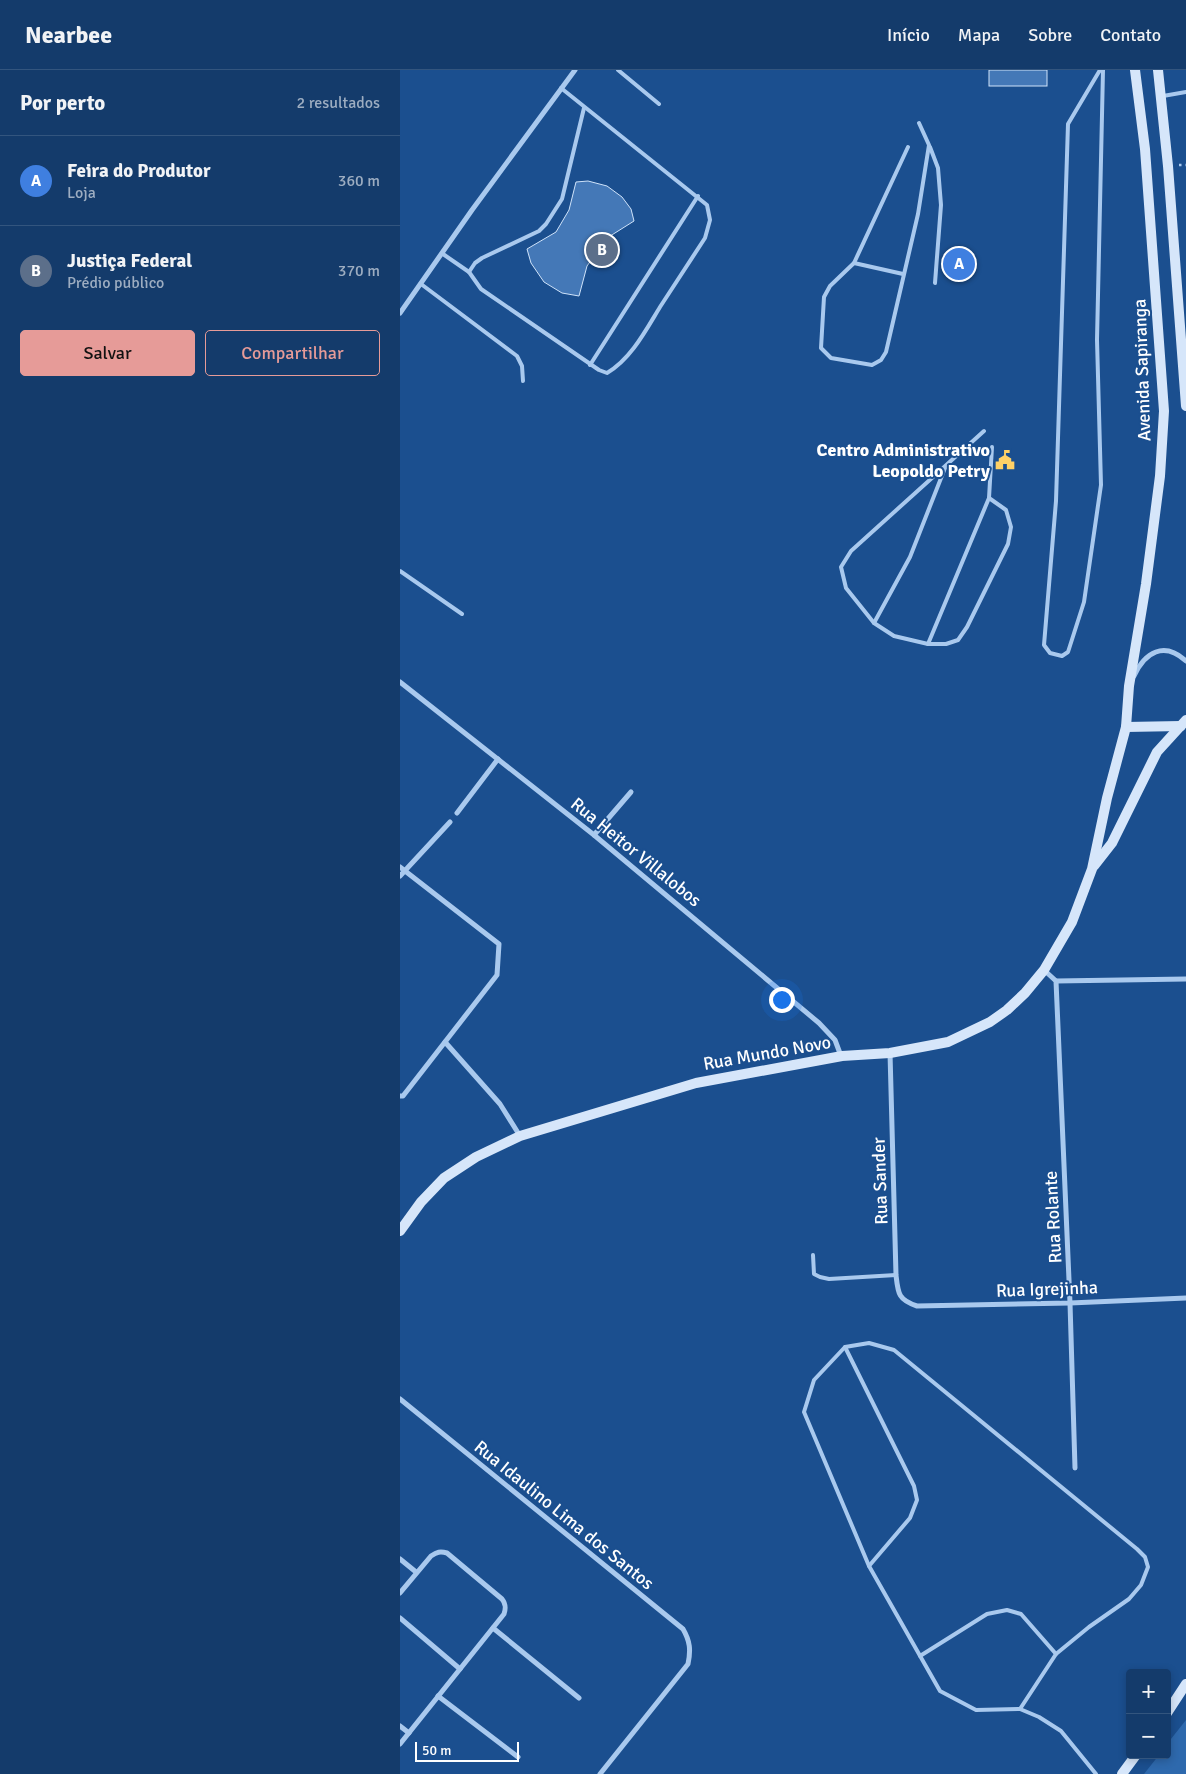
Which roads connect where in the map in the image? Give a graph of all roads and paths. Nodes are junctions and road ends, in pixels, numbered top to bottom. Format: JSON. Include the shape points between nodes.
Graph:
{"nodes":[{"id":1,"x":575,"y":70,"type":"edge"},
{"id":2,"x":618,"y":70,"type":"edge"},
{"id":3,"x":1101,"y":70,"type":"edge"},
{"id":4,"x":1135,"y":70,"type":"edge"},
{"id":5,"x":1158,"y":70,"type":"edge"},
{"id":6,"x":561,"y":88,"type":"junction"},
{"id":7,"x":1186,"y":92,"type":"edge"},
{"id":8,"x":1161,"y":96,"type":"junction"},
{"id":9,"x":659,"y":104,"type":"dead end"},
{"id":10,"x":584,"y":108,"type":"junction"},
{"id":11,"x":919,"y":123,"type":"dead end"},
{"id":12,"x":929,"y":145,"type":"junction"},
{"id":13,"x":908,"y":147,"type":"dead end"},
{"id":14,"x":698,"y":196,"type":"junction"},
{"id":15,"x":443,"y":254,"type":"junction"},
{"id":16,"x":854,"y":263,"type":"junction"},
{"id":17,"x":469,"y":272,"type":"junction"},
{"id":18,"x":904,"y":274,"type":"junction"},
{"id":19,"x":421,"y":284,"type":"junction"},
{"id":20,"x":934,"y":284,"type":"dead end"},
{"id":21,"x":400,"y":313,"type":"edge"},
{"id":22,"x":590,"y":366,"type":"junction"},
{"id":23,"x":523,"y":381,"type":"dead end"},
{"id":24,"x":1186,"y":406,"type":"edge"},
{"id":25,"x":984,"y":431,"type":"dead end"},
{"id":26,"x":992,"y":447,"type":"dead end"},
{"id":27,"x":946,"y":466,"type":"junction"},
{"id":28,"x":989,"y":498,"type":"junction"},
{"id":29,"x":400,"y":571,"type":"edge"},
{"id":30,"x":462,"y":614,"type":"dead end"},
{"id":31,"x":874,"y":623,"type":"junction"},
{"id":32,"x":928,"y":644,"type":"junction"},
{"id":33,"x":1186,"y":661,"type":"edge"},
{"id":34,"x":400,"y":682,"type":"edge"},
{"id":35,"x":1129,"y":686,"type":"junction"},
{"id":36,"x":1184,"y":725,"type":"edge"},
{"id":37,"x":1126,"y":727,"type":"junction"},
{"id":38,"x":498,"y":759,"type":"junction"},
{"id":39,"x":631,"y":792,"type":"dead end"},
{"id":40,"x":457,"y":813,"type":"dead end"},
{"id":41,"x":450,"y":822,"type":"dead end"},
{"id":42,"x":594,"y":835,"type":"junction"},
{"id":43,"x":402,"y":869,"type":"edge"},
{"id":44,"x":1092,"y":869,"type":"junction"},
{"id":45,"x":400,"y":876,"type":"edge"},
{"id":46,"x":1044,"y":970,"type":"junction"},
{"id":47,"x":1186,"y":979,"type":"edge"},
{"id":48,"x":1056,"y":981,"type":"junction"},
{"id":49,"x":445,"y":1042,"type":"junction"},
{"id":50,"x":890,"y":1052,"type":"junction"},
{"id":51,"x":842,"y":1056,"type":"junction"},
{"id":52,"x":400,"y":1096,"type":"edge"},
{"id":53,"x":520,"y":1136,"type":"junction"},
{"id":54,"x":400,"y":1231,"type":"edge"},
{"id":55,"x":813,"y":1255,"type":"dead end"},
{"id":56,"x":896,"y":1275,"type":"junction"},
{"id":57,"x":1186,"y":1298,"type":"edge"},
{"id":58,"x":1070,"y":1303,"type":"junction"},
{"id":59,"x":909,"y":1304,"type":"joint"},
{"id":60,"x":845,"y":1347,"type":"junction"},
{"id":61,"x":400,"y":1399,"type":"edge"},
{"id":62,"x":1075,"y":1468,"type":"dead end"},
{"id":63,"x":400,"y":1559,"type":"edge"},
{"id":64,"x":869,"y":1566,"type":"junction"},
{"id":65,"x":416,"y":1572,"type":"junction"},
{"id":66,"x":400,"y":1593,"type":"edge"},
{"id":67,"x":400,"y":1618,"type":"edge"},
{"id":68,"x":493,"y":1628,"type":"junction"},
{"id":69,"x":1056,"y":1654,"type":"junction"},
{"id":70,"x":920,"y":1656,"type":"junction"},
{"id":71,"x":460,"y":1669,"type":"junction"},
{"id":72,"x":1186,"y":1684,"type":"edge"},
{"id":73,"x":438,"y":1696,"type":"junction"},
{"id":74,"x":579,"y":1698,"type":"dead end"},
{"id":75,"x":1171,"y":1707,"type":"edge"},
{"id":76,"x":1020,"y":1709,"type":"junction"},
{"id":77,"x":400,"y":1726,"type":"edge"},
{"id":78,"x":409,"y":1733,"type":"junction"},
{"id":79,"x":400,"y":1744,"type":"edge"},
{"id":80,"x":518,"y":1758,"type":"dead end"},
{"id":81,"x":1133,"y":1759,"type":"edge"},
{"id":82,"x":600,"y":1774,"type":"edge"},
{"id":83,"x":1096,"y":1774,"type":"edge"},
{"id":84,"x":1122,"y":1774,"type":"edge"}],
"edges":[{"from":1,"to":6,"type":"street"},
{"from":2,"to":9,"type":"lane"},
{"from":3,"to":3,"type":"lane","via":[[1097,340],[1101,485],[1084,602],[1068,652],[1062,656],[1050,653],[1044,645],[1057,492],[1068,124]]},
{"from":4,"to":35,"type":"main road","name":"Avenida Sapiranga","via":[[1145,149],[1164,410],[1160,476]]},
{"from":5,"to":8,"type":"main road"},
{"from":6,"to":10,"type":"lane"},
{"from":6,"to":15,"type":"street"},
{"from":7,"to":8,"type":"lane"},
{"from":8,"to":24,"type":"main road"},
{"from":10,"to":14,"type":"lane"},
{"from":10,"to":17,"type":"lane","via":[[562,199],[546,224],[539,231],[482,258]]},
{"from":11,"to":12,"type":"lane"},
{"from":12,"to":18,"type":"lane"},
{"from":12,"to":20,"type":"lane","via":[[938,168],[941,205]]},
{"from":13,"to":16,"type":"lane"},
{"from":14,"to":22,"type":"lane"},
{"from":14,"to":22,"type":"lane","via":[[709,212],[705,238],[625,358],[606,373]]},
{"from":15,"to":17,"type":"lane"},
{"from":15,"to":19,"type":"street"},
{"from":16,"to":18,"type":"lane"},
{"from":16,"to":18,"type":"lane","via":[[824,296],[821,348],[831,358],[872,365],[881,360],[886,352]]},
{"from":17,"to":22,"type":"lane","via":[[481,289]]},
{"from":19,"to":21,"type":"street"},
{"from":19,"to":23,"type":"lane","via":[[517,356],[522,366]]},
{"from":25,"to":27,"type":"lane"},
{"from":26,"to":28,"type":"lane"},
{"from":27,"to":31,"type":"lane","via":[[910,557]]},
{"from":27,"to":31,"type":"lane","via":[[851,551],[841,567],[846,588]]},
{"from":28,"to":32,"type":"lane"},
{"from":28,"to":32,"type":"lane","via":[[1006,510],[1012,527],[1008,544],[958,640]]},
{"from":29,"to":30,"type":"lane"},
{"from":31,"to":32,"type":"lane","via":[[894,636]]},
{"from":33,"to":35,"type":"street","via":[[1171,651],[1157,651],[1140,664]]},
{"from":34,"to":38,"type":"street","name":"Rua Heitor Villalobos"},
{"from":35,"to":37,"type":"main road","name":"Avenida Sapiranga"},
{"from":36,"to":37,"type":"main road"},
{"from":36,"to":44,"type":"main road","name":"Rua Mundo Novo","via":[[1154,757],[1112,843]]},
{"from":37,"to":44,"type":"main road","name":"Rua Mundo Novo"},
{"from":38,"to":40,"type":"street"},
{"from":38,"to":42,"type":"street","name":"Rua Heitor Villalobos"},
{"from":39,"to":42,"type":"street"},
{"from":41,"to":43,"type":"street"},
{"from":42,"to":51,"type":"street","name":"Rua Heitor Villalobos","via":[[819,1023],[834,1040]]},
{"from":43,"to":45,"type":"street"},
{"from":43,"to":49,"type":"street","via":[[499,944],[497,975]]},
{"from":44,"to":46,"type":"main road","name":"Rua Mundo Novo","via":[[1072,922]]},
{"from":46,"to":48,"type":"street"},
{"from":46,"to":50,"type":"main road","name":"Rua Mundo Novo","via":[[1007,1010],[975,1030],[948,1042]]},
{"from":47,"to":48,"type":"street"},
{"from":48,"to":58,"type":"street","name":"Rua Rolante"},
{"from":49,"to":52,"type":"street"},
{"from":49,"to":53,"type":"street","via":[[500,1104]]},
{"from":50,"to":51,"type":"main road","name":"Rua Mundo Novo"},
{"from":50,"to":56,"type":"street","name":"Rua Sander"},
{"from":51,"to":53,"type":"main road","name":"Rua Mundo Novo","via":[[696,1083]]},
{"from":53,"to":54,"type":"main road","name":"Rua Mundo Novo","via":[[476,1157],[444,1178]]},
{"from":55,"to":56,"type":"lane","via":[[814,1274],[820,1277]]},
{"from":56,"to":59,"type":"street","name":"Rua Sander","via":[[898,1293]]},
{"from":57,"to":58,"type":"street","name":"Rua Igrejinha"},
{"from":58,"to":59,"type":"street","name":"Rua Igrejinha"},
{"from":58,"to":62,"type":"street","name":"Rua Rolante"},
{"from":60,"to":64,"type":"lane","via":[[814,1380],[804,1412]]},
{"from":60,"to":64,"type":"lane","via":[[914,1486],[917,1500],[910,1518]]},
{"from":60,"to":69,"type":"lane","via":[[869,1343],[894,1350],[1145,1557],[1148,1567],[1141,1585],[1130,1599]]},
{"from":61,"to":82,"type":"street","name":"Rua Idaulino Lima dos Santos","via":[[683,1629],[689,1638],[688,1664]]},
{"from":63,"to":65,"type":"street"},
{"from":64,"to":70,"type":"lane"},
{"from":65,"to":66,"type":"street"},
{"from":65,"to":68,"type":"street","via":[[437,1552],[447,1553],[506,1603],[504,1614]]},
{"from":67,"to":71,"type":"street"},
{"from":68,"to":71,"type":"street"},
{"from":68,"to":74,"type":"street"},
{"from":69,"to":70,"type":"lane","via":[[1021,1614],[1007,1610],[987,1614]]},
{"from":69,"to":76,"type":"lane"},
{"from":70,"to":76,"type":"lane","via":[[940,1691],[976,1710]]},
{"from":71,"to":73,"type":"street"},
{"from":72,"to":75,"type":"main road"},
{"from":73,"to":78,"type":"street"},
{"from":73,"to":80,"type":"street"},
{"from":76,"to":83,"type":"lane","via":[[1061,1731]]},
{"from":77,"to":78,"type":"street"},
{"from":78,"to":79,"type":"street"},
{"from":81,"to":84,"type":"main road"}]}
